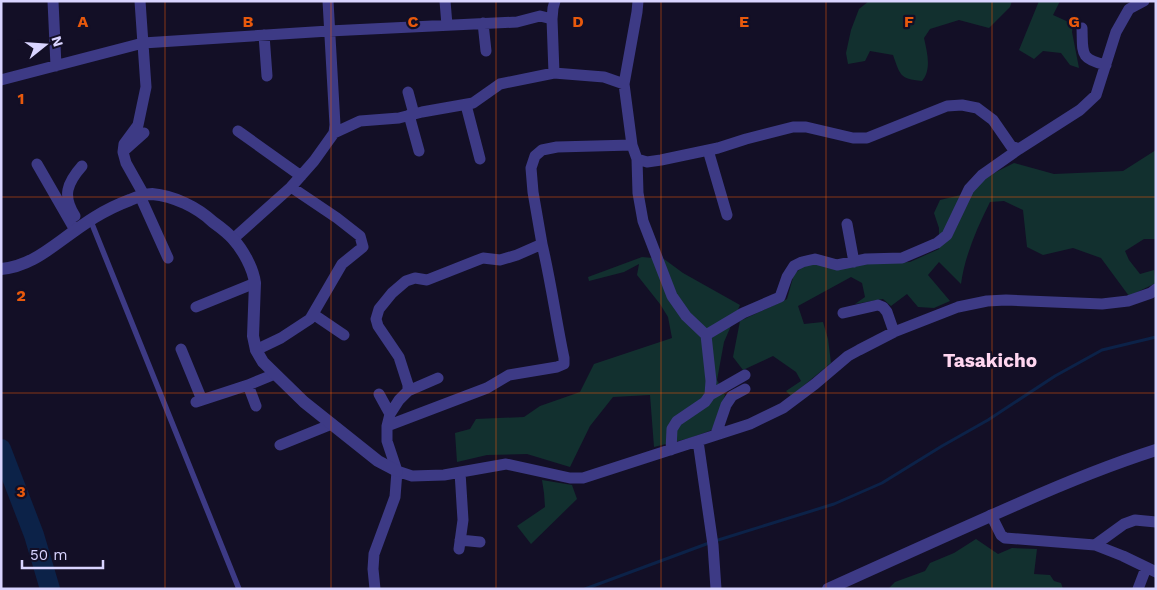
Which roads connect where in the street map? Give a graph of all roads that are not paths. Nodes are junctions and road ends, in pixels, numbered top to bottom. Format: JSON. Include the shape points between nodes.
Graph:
{"nodes":[{"id":1,"x":53,"y":1,"type":"edge"},
{"id":2,"x":140,"y":1,"type":"edge"},
{"id":3,"x":328,"y":1,"type":"edge"},
{"id":4,"x":445,"y":1,"type":"edge"},
{"id":5,"x":555,"y":1,"type":"edge"},
{"id":6,"x":638,"y":1,"type":"edge"},
{"id":7,"x":1144,"y":1,"type":"edge"},
{"id":8,"x":552,"y":19,"type":"junction"},
{"id":9,"x":483,"y":23,"type":"junction"},
{"id":10,"x":447,"y":25,"type":"junction"},
{"id":11,"x":1082,"y":28,"type":"dead end"},
{"id":12,"x":329,"y":31,"type":"junction"},
{"id":13,"x":264,"y":35,"type":"junction"},
{"id":14,"x":143,"y":43,"type":"junction"},
{"id":15,"x":486,"y":51,"type":"dead end"},
{"id":16,"x":1106,"y":65,"type":"junction"},
{"id":17,"x":56,"y":66,"type":"junction"},
{"id":18,"x":554,"y":73,"type":"junction"},
{"id":19,"x":268,"y":76,"type":"dead end"},
{"id":20,"x":1,"y":80,"type":"edge"},
{"id":21,"x":624,"y":84,"type":"junction"},
{"id":22,"x":408,"y":92,"type":"dead end"},
{"id":23,"x":466,"y":105,"type":"junction"},
{"id":24,"x":411,"y":115,"type":"junction"},
{"id":25,"x":238,"y":131,"type":"dead end"},
{"id":26,"x":144,"y":133,"type":"dead end"},
{"id":27,"x":334,"y":133,"type":"junction"},
{"id":28,"x":632,"y":145,"type":"junction"},
{"id":29,"x":1019,"y":149,"type":"junction"},
{"id":30,"x":708,"y":150,"type":"junction"},
{"id":31,"x":419,"y":151,"type":"dead end"},
{"id":32,"x":123,"y":152,"type":"junction"},
{"id":33,"x":480,"y":159,"type":"dead end"},
{"id":34,"x":637,"y":159,"type":"junction"},
{"id":35,"x":37,"y":164,"type":"dead end"},
{"id":36,"x":82,"y":166,"type":"dead end"},
{"id":37,"x":301,"y":176,"type":"junction"},
{"id":38,"x":291,"y":187,"type":"junction"},
{"id":39,"x":142,"y":196,"type":"junction"},
{"id":40,"x":727,"y":215,"type":"dead end"},
{"id":41,"x":82,"y":225,"type":"junction"},
{"id":42,"x":851,"y":228,"type":"dead end"},
{"id":43,"x":233,"y":239,"type":"junction"},
{"id":44,"x":542,"y":244,"type":"junction"},
{"id":45,"x":168,"y":258,"type":"dead end"},
{"id":46,"x":857,"y":261,"type":"junction"},
{"id":47,"x":1,"y":269,"type":"edge"},
{"id":48,"x":256,"y":283,"type":"junction"},
{"id":49,"x":1156,"y":289,"type":"edge"},
{"id":50,"x":196,"y":306,"type":"dead end"},
{"id":51,"x":843,"y":313,"type":"dead end"},
{"id":52,"x":313,"y":314,"type":"junction"},
{"id":53,"x":894,"y":332,"type":"junction"},
{"id":54,"x":344,"y":335,"type":"dead end"},
{"id":55,"x":706,"y":335,"type":"junction"},
{"id":56,"x":181,"y":349,"type":"dead end"},
{"id":57,"x":256,"y":350,"type":"junction"},
{"id":58,"x":275,"y":374,"type":"junction"},
{"id":59,"x":745,"y":375,"type":"dead end"},
{"id":60,"x":438,"y":378,"type":"dead end"},
{"id":61,"x":248,"y":385,"type":"junction"},
{"id":62,"x":745,"y":389,"type":"dead end"},
{"id":63,"x":408,"y":391,"type":"junction"},
{"id":64,"x":380,"y":394,"type":"dead end"},
{"id":65,"x":710,"y":395,"type":"junction"},
{"id":66,"x":256,"y":406,"type":"dead end"},
{"id":67,"x":390,"y":414,"type":"junction"},
{"id":68,"x":332,"y":424,"type":"junction"},
{"id":69,"x":387,"y":426,"type":"junction"},
{"id":70,"x":716,"y":434,"type":"junction"},
{"id":71,"x":698,"y":441,"type":"junction"},
{"id":72,"x":280,"y":444,"type":"dead end"},
{"id":73,"x":671,"y":450,"type":"junction"},
{"id":74,"x":1156,"y":450,"type":"edge"},
{"id":75,"x":397,"y":471,"type":"junction"},
{"id":76,"x":460,"y":472,"type":"junction"},
{"id":77,"x":991,"y":515,"type":"junction"},
{"id":78,"x":1156,"y":522,"type":"edge"},
{"id":79,"x":480,"y":542,"type":"dead end"},
{"id":80,"x":1095,"y":545,"type":"junction"},
{"id":81,"x":1151,"y":570,"type":"edge"},
{"id":82,"x":239,"y":589,"type":"edge"},
{"id":83,"x":375,"y":589,"type":"edge"},
{"id":84,"x":716,"y":589,"type":"edge"},
{"id":85,"x":828,"y":589,"type":"edge"},
{"id":86,"x":1138,"y":589,"type":"edge"}],
"edges":[{"from":1,"to":17,"type":"street"},
{"from":2,"to":14,"type":"street"},
{"from":3,"to":12,"type":"street"},
{"from":4,"to":10,"type":"street"},
{"from":5,"to":8,"type":"street"},
{"from":6,"to":21,"type":"street"},
{"from":7,"to":16,"type":"street","via":[[1129,9],[1116,32]]},
{"from":8,"to":9,"type":"street","via":[[540,16],[517,22]]},
{"from":8,"to":18,"type":"street"},
{"from":9,"to":10,"type":"street"},
{"from":9,"to":15,"type":"street"},
{"from":10,"to":12,"type":"street"},
{"from":11,"to":16,"type":"street","via":[[1085,56],[1092,62]]},
{"from":12,"to":13,"type":"street"},
{"from":12,"to":27,"type":"street"},
{"from":13,"to":14,"type":"street"},
{"from":13,"to":19,"type":"street"},
{"from":14,"to":17,"type":"street"},
{"from":14,"to":32,"type":"street","via":[[146,87],[138,125],[124,144]]},
{"from":16,"to":29,"type":"street","via":[[1096,94],[1080,110]]},
{"from":17,"to":20,"type":"street"},
{"from":18,"to":21,"type":"street","via":[[604,77]]},
{"from":18,"to":23,"type":"street","via":[[500,84]]},
{"from":21,"to":28,"type":"street"},
{"from":22,"to":24,"type":"street"},
{"from":23,"to":24,"type":"street"},
{"from":23,"to":33,"type":"street"},
{"from":24,"to":27,"type":"street","via":[[360,121]]},
{"from":24,"to":31,"type":"street"},
{"from":25,"to":37,"type":"street"},
{"from":26,"to":32,"type":"street"},
{"from":27,"to":37,"type":"street"},
{"from":28,"to":34,"type":"street"},
{"from":28,"to":44,"type":"street","via":[[557,147],[542,150],[535,156],[531,168]]},
{"from":29,"to":30,"type":"street","via":[[1012,146],[992,120],[977,108],[962,105],[947,106],[867,138],[793,127]]},
{"from":29,"to":46,"type":"street","via":[[982,175],[969,189],[947,235],[937,243],[902,258]]},
{"from":30,"to":34,"type":"street","via":[[646,162]]},
{"from":30,"to":40,"type":"street"},
{"from":32,"to":39,"type":"street"},
{"from":34,"to":55,"type":"street","via":[[643,220],[672,296],[686,316]]},
{"from":35,"to":41,"type":"street"},
{"from":36,"to":41,"type":"street","via":[[72,178],[67,195],[68,206]]},
{"from":37,"to":38,"type":"street"},
{"from":38,"to":43,"type":"street"},
{"from":38,"to":52,"type":"street","via":[[360,236],[363,247],[342,264]]},
{"from":39,"to":41,"type":"street","via":[[110,208]]},
{"from":39,"to":43,"type":"street","via":[[169,197],[189,205]]},
{"from":39,"to":45,"type":"street"},
{"from":41,"to":47,"type":"street","via":[[38,257],[22,265]]},
{"from":41,"to":82,"type":"lane"},
{"from":42,"to":46,"type":"street"},
{"from":43,"to":48,"type":"street","via":[[248,262]]},
{"from":44,"to":63,"type":"street","via":[[500,260],[483,258],[428,280],[415,278],[392,293],[376,319],[399,357]]},
{"from":44,"to":69,"type":"street","via":[[564,364],[509,375],[487,388]]},
{"from":46,"to":55,"type":"street","via":[[837,265],[815,259],[802,262],[794,266],[786,277],[780,297],[743,313]]},
{"from":48,"to":50,"type":"street"},
{"from":48,"to":57,"type":"street","via":[[252,336]]},
{"from":49,"to":53,"type":"street","via":[[1128,301],[1102,304],[1006,300],[972,304]]},
{"from":51,"to":53,"type":"street","via":[[883,306]]},
{"from":52,"to":54,"type":"street"},
{"from":52,"to":57,"type":"street","via":[[281,338]]},
{"from":53,"to":70,"type":"street","via":[[848,356],[783,408],[750,424]]},
{"from":55,"to":65,"type":"street"},
{"from":56,"to":61,"type":"street","via":[[199,401]]},
{"from":57,"to":58,"type":"street"},
{"from":58,"to":61,"type":"street"},
{"from":58,"to":68,"type":"street"},
{"from":59,"to":65,"type":"street"},
{"from":60,"to":63,"type":"street"},
{"from":61,"to":66,"type":"street"},
{"from":62,"to":70,"type":"street","via":[[732,396],[726,405]]},
{"from":63,"to":67,"type":"street"},
{"from":64,"to":67,"type":"street"},
{"from":65,"to":73,"type":"street","via":[[677,421],[672,429]]},
{"from":67,"to":69,"type":"street"},
{"from":68,"to":72,"type":"street"},
{"from":68,"to":75,"type":"street","via":[[378,461]]},
{"from":69,"to":75,"type":"street"},
{"from":70,"to":71,"type":"street"},
{"from":71,"to":73,"type":"street"},
{"from":71,"to":84,"type":"street"},
{"from":73,"to":76,"type":"street","via":[[583,478],[506,464]]},
{"from":74,"to":77,"type":"street","via":[[1078,478]]},
{"from":75,"to":76,"type":"street","via":[[412,476]]},
{"from":75,"to":83,"type":"street","via":[[395,497],[374,554]]},
{"from":76,"to":79,"type":"street","via":[[463,520],[460,545]]},
{"from":77,"to":80,"type":"street","via":[[1005,538]]},
{"from":77,"to":85,"type":"street"},
{"from":78,"to":80,"type":"street","via":[[1135,520],[1124,524]]},
{"from":80,"to":81,"type":"street"},
{"from":81,"to":86,"type":"street"}]}
